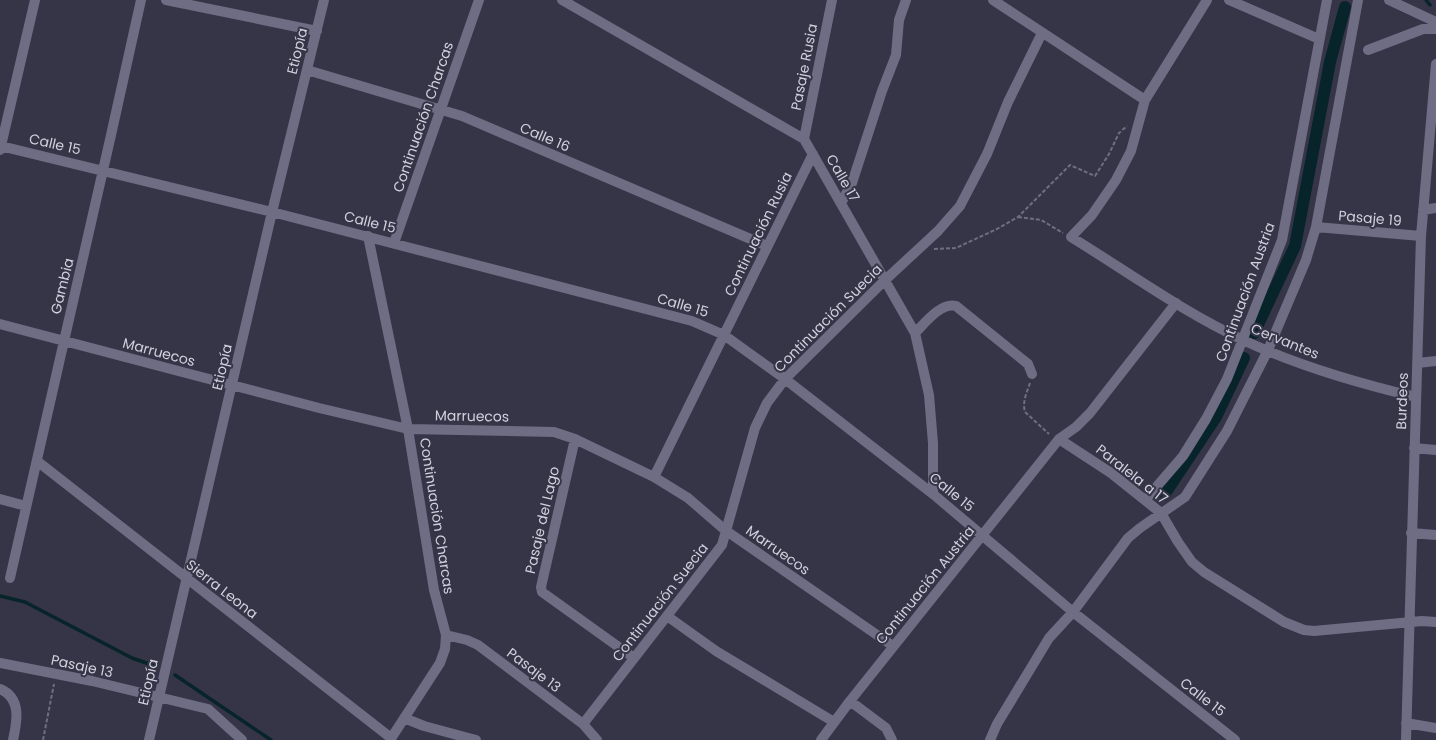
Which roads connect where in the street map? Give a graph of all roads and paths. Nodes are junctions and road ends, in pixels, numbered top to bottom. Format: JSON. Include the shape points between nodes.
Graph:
{"nodes":[{"id":1,"x":35,"y":0,"type":"edge"},
{"id":2,"x":141,"y":0,"type":"edge"},
{"id":3,"x":166,"y":0,"type":"edge"},
{"id":4,"x":324,"y":0,"type":"edge"},
{"id":5,"x":479,"y":0,"type":"edge"},
{"id":6,"x":832,"y":0,"type":"edge"},
{"id":7,"x":906,"y":0,"type":"edge"},
{"id":8,"x":993,"y":0,"type":"edge"},
{"id":9,"x":1207,"y":0,"type":"edge"},
{"id":10,"x":1229,"y":0,"type":"edge"},
{"id":11,"x":1327,"y":0,"type":"edge"},
{"id":12,"x":1358,"y":0,"type":"edge"},
{"id":13,"x":1389,"y":0,"type":"edge"},
{"id":14,"x":567,"y":1,"type":"edge"},
{"id":15,"x":1436,"y":22,"type":"edge"},
{"id":16,"x":1436,"y":29,"type":"edge"},
{"id":17,"x":317,"y":31,"type":"junction"},
{"id":18,"x":1042,"y":33,"type":"junction"},
{"id":19,"x":1319,"y":39,"type":"junction"},
{"id":20,"x":1368,"y":50,"type":"dead end"},
{"id":21,"x":1436,"y":64,"type":"edge"},
{"id":22,"x":307,"y":70,"type":"junction"},
{"id":23,"x":1145,"y":100,"type":"junction"},
{"id":24,"x":441,"y":109,"type":"junction"},
{"id":25,"x":1141,"y":118,"type":"junction"},
{"id":26,"x":1433,"y":125,"type":"edge"},
{"id":27,"x":804,"y":139,"type":"junction"},
{"id":28,"x":1,"y":148,"type":"edge"},
{"id":29,"x":813,"y":154,"type":"junction"},
{"id":30,"x":104,"y":170,"type":"junction"},
{"id":31,"x":841,"y":204,"type":"junction"},
{"id":32,"x":1436,"y":208,"type":"edge"},
{"id":33,"x":1423,"y":210,"type":"junction"},
{"id":34,"x":272,"y":212,"type":"junction"},
{"id":35,"x":1018,"y":217,"type":"junction"},
{"id":36,"x":1316,"y":227,"type":"junction"},
{"id":37,"x":368,"y":236,"type":"junction"},
{"id":38,"x":1421,"y":236,"type":"junction"},
{"id":39,"x":1071,"y":237,"type":"junction"},
{"id":40,"x":394,"y":243,"type":"junction"},
{"id":41,"x":924,"y":245,"type":"junction"},
{"id":42,"x":767,"y":246,"type":"junction"},
{"id":43,"x":884,"y":281,"type":"junction"},
{"id":44,"x":1176,"y":303,"type":"junction"},
{"id":45,"x":0,"y":324,"type":"edge"},
{"id":46,"x":915,"y":333,"type":"junction"},
{"id":47,"x":724,"y":335,"type":"junction"},
{"id":48,"x":1243,"y":340,"type":"junction"},
{"id":49,"x":63,"y":341,"type":"junction"},
{"id":50,"x":1268,"y":350,"type":"junction"},
{"id":51,"x":1436,"y":361,"type":"edge"},
{"id":52,"x":1418,"y":363,"type":"junction"},
{"id":53,"x":1032,"y":374,"type":"joint"},
{"id":54,"x":785,"y":379,"type":"junction"},
{"id":55,"x":232,"y":385,"type":"junction"},
{"id":56,"x":1416,"y":397,"type":"junction"},
{"id":57,"x":408,"y":429,"type":"junction"},
{"id":58,"x":576,"y":439,"type":"junction"},
{"id":59,"x":1059,"y":439,"type":"junction"},
{"id":60,"x":1414,"y":448,"type":"junction"},
{"id":61,"x":1436,"y":450,"type":"edge"},
{"id":62,"x":37,"y":461,"type":"junction"},
{"id":63,"x":654,"y":477,"type":"junction"},
{"id":64,"x":933,"y":494,"type":"junction"},
{"id":65,"x":0,"y":499,"type":"edge"},
{"id":66,"x":1146,"y":500,"type":"junction"},
{"id":67,"x":26,"y":506,"type":"junction"},
{"id":68,"x":1161,"y":513,"type":"junction"},
{"id":69,"x":725,"y":530,"type":"junction"},
{"id":70,"x":1411,"y":533,"type":"junction"},
{"id":71,"x":983,"y":534,"type":"junction"},
{"id":72,"x":1436,"y":534,"type":"edge"},
{"id":73,"x":10,"y":578,"type":"dead end"},
{"id":74,"x":186,"y":579,"type":"junction"},
{"id":75,"x":1073,"y":612,"type":"junction"},
{"id":76,"x":667,"y":616,"type":"junction"},
{"id":77,"x":1436,"y":622,"type":"edge"},
{"id":78,"x":1408,"y":623,"type":"junction"},
{"id":79,"x":446,"y":635,"type":"junction"},
{"id":80,"x":893,"y":646,"type":"junction"},
{"id":81,"x":634,"y":658,"type":"junction"},
{"id":82,"x":0,"y":663,"type":"edge"},
{"id":83,"x":56,"y":674,"type":"junction"},
{"id":84,"x":0,"y":689,"type":"edge"},
{"id":85,"x":159,"y":696,"type":"junction"},
{"id":86,"x":850,"y":701,"type":"junction"},
{"id":87,"x":404,"y":718,"type":"junction"},
{"id":88,"x":834,"y":722,"type":"junction"},
{"id":89,"x":1406,"y":723,"type":"junction"},
{"id":90,"x":583,"y":724,"type":"junction"},
{"id":91,"x":1436,"y":728,"type":"edge"},
{"id":92,"x":391,"y":739,"type":"edge"},
{"id":93,"x":13,"y":740,"type":"edge"},
{"id":94,"x":43,"y":740,"type":"edge"},
{"id":95,"x":149,"y":740,"type":"edge"},
{"id":96,"x":242,"y":740,"type":"edge"},
{"id":97,"x":476,"y":740,"type":"edge"},
{"id":98,"x":597,"y":740,"type":"edge"},
{"id":99,"x":821,"y":740,"type":"edge"},
{"id":100,"x":892,"y":740,"type":"edge"},
{"id":101,"x":990,"y":740,"type":"edge"},
{"id":102,"x":1235,"y":740,"type":"edge"},
{"id":103,"x":1406,"y":740,"type":"edge"}],
"edges":[{"from":1,"to":28,"type":"street"},
{"from":2,"to":30,"type":"street","name":"Gambia"},
{"from":3,"to":17,"type":"street"},
{"from":4,"to":17,"type":"street","name":"Etiopía"},
{"from":5,"to":24,"type":"street","name":"Continuación Charcas"},
{"from":6,"to":27,"type":"street","name":"Pasaje Rusia"},
{"from":7,"to":31,"type":"street","via":[[899,20],[894,61],[852,183]]},
{"from":8,"to":18,"type":"street"},
{"from":9,"to":23,"type":"street"},
{"from":10,"to":19,"type":"street"},
{"from":11,"to":19,"type":"street","name":"Continuación Austria"},
{"from":12,"to":36,"type":"street"},
{"from":13,"to":15,"type":"street"},
{"from":14,"to":27,"type":"street","name":"Calle 17"},
{"from":16,"to":20,"type":"street","via":[[1423,29]]},
{"from":17,"to":22,"type":"street","name":"Etiopía"},
{"from":18,"to":23,"type":"street"},
{"from":18,"to":41,"type":"street","name":"Continuación Suecia","via":[[1008,102],[987,154],[960,206]]},
{"from":19,"to":48,"type":"street","name":"Continuación Austria","via":[[1282,240]]},
{"from":21,"to":26,"type":"street","name":"Burdeos"},
{"from":22,"to":24,"type":"street","name":"Calle 16"},
{"from":22,"to":34,"type":"street","name":"Etiopía"},
{"from":23,"to":25,"type":"street"},
{"from":24,"to":40,"type":"street","name":"Continuación Charcas"},
{"from":24,"to":42,"type":"street","name":"Calle 16"},
{"from":25,"to":35,"type":"path","via":[[1119,133],[1095,176],[1070,165]]},
{"from":25,"to":39,"type":"street","via":[[1131,151],[1116,180],[1092,215]]},
{"from":26,"to":33,"type":"street","name":"Burdeos"},
{"from":27,"to":29,"type":"street","name":"Calle 17"},
{"from":28,"to":30,"type":"street","name":"Calle 15"},
{"from":29,"to":31,"type":"street","name":"Calle 17"},
{"from":29,"to":42,"type":"street","name":"Continuación Rusia"},
{"from":30,"to":34,"type":"street","name":"Calle 15"},
{"from":30,"to":49,"type":"street","name":"Gambia"},
{"from":31,"to":43,"type":"street","name":"Calle 17"},
{"from":32,"to":33,"type":"street"},
{"from":33,"to":38,"type":"street","name":"Burdeos"},
{"from":34,"to":37,"type":"street","name":"Calle 15"},
{"from":34,"to":55,"type":"street","name":"Etiopía"},
{"from":35,"to":39,"type":"path","via":[[1041,220]]},
{"from":35,"to":41,"type":"path","via":[[956,248],[938,249]]},
{"from":36,"to":38,"type":"street","name":"Pasaje 19"},
{"from":36,"to":50,"type":"street","via":[[1306,260]]},
{"from":37,"to":40,"type":"street","name":"Calle 15"},
{"from":37,"to":57,"type":"street","name":"Continuación Charcas"},
{"from":38,"to":52,"type":"street","name":"Burdeos"},
{"from":39,"to":44,"type":"street","name":"Cervantes"},
{"from":40,"to":47,"type":"street","name":"Calle 15","via":[[692,321]]},
{"from":41,"to":43,"type":"street","name":"Continuación Suecia"},
{"from":42,"to":47,"type":"street","name":"Continuación Rusia"},
{"from":43,"to":46,"type":"street","name":"Calle 17"},
{"from":43,"to":54,"type":"street","name":"Continuación Suecia"},
{"from":44,"to":48,"type":"street","name":"Cervantes"},
{"from":44,"to":59,"type":"street","name":"Continuación Austria","via":[[1090,413],[1076,428]]},
{"from":45,"to":49,"type":"street","name":"Marruecos"},
{"from":46,"to":53,"type":"street","via":[[942,308],[956,306],[1028,364]]},
{"from":46,"to":64,"type":"street","name":"Calle 17","via":[[929,395],[933,443]]},
{"from":47,"to":54,"type":"street","name":"Calle 15"},
{"from":47,"to":63,"type":"street","name":"Continuación Rusia"},
{"from":48,"to":50,"type":"street","name":"Cervantes"},
{"from":48,"to":66,"type":"street","name":"Continuación Austria","via":[[1228,379],[1206,419],[1183,456]]},
{"from":49,"to":55,"type":"street","name":"Marruecos"},
{"from":49,"to":62,"type":"street","name":"Gambia"},
{"from":50,"to":56,"type":"street","name":"Cervantes","via":[[1342,377]]},
{"from":50,"to":68,"type":"street","via":[[1227,431],[1185,497]]},
{"from":51,"to":52,"type":"street"},
{"from":52,"to":56,"type":"street","name":"Burdeos"},
{"from":53,"to":59,"type":"path","via":[[1025,398],[1025,412],[1049,435]]},
{"from":54,"to":64,"type":"street","name":"Calle 15"},
{"from":54,"to":69,"type":"street","name":"Continuación Suecia","via":[[767,403],[755,428]]},
{"from":55,"to":57,"type":"street","name":"Marruecos"},
{"from":55,"to":74,"type":"street","name":"Etiopía"},
{"from":56,"to":60,"type":"street","name":"Burdeos"},
{"from":57,"to":58,"type":"street","name":"Marruecos","via":[[554,432]]},
{"from":57,"to":79,"type":"street","name":"Continuación Charcas","via":[[434,590]]},
{"from":58,"to":63,"type":"street","name":"Marruecos"},
{"from":58,"to":81,"type":"street","name":"Pasaje del Lago","via":[[541,587],[542,592]]},
{"from":59,"to":66,"type":"street","name":"Paralela a 17","via":[[1111,473]]},
{"from":59,"to":71,"type":"street","name":"Continuación Austria"},
{"from":60,"to":61,"type":"street"},
{"from":60,"to":70,"type":"street","name":"Burdeos"},
{"from":62,"to":67,"type":"street","name":"Gambia"},
{"from":62,"to":74,"type":"street","name":"Sierra Leona"},
{"from":63,"to":69,"type":"street","name":"Marruecos","via":[[688,498]]},
{"from":64,"to":71,"type":"street","name":"Calle 15"},
{"from":65,"to":67,"type":"street"},
{"from":66,"to":68,"type":"street","name":"Paralela a 17"},
{"from":67,"to":73,"type":"street","name":"Gambia"},
{"from":68,"to":75,"type":"street","via":[[1128,538]]},
{"from":68,"to":78,"type":"street","name":"Paralela a 17","via":[[1192,562],[1295,627],[1314,631]]},
{"from":69,"to":76,"type":"street","name":"Continuación Suecia","via":[[722,545]]},
{"from":69,"to":80,"type":"street","name":"Marruecos"},
{"from":70,"to":72,"type":"street"},
{"from":70,"to":78,"type":"street","name":"Burdeos"},
{"from":71,"to":75,"type":"street","name":"Calle 15"},
{"from":71,"to":80,"type":"street","name":"Continuación Austria"},
{"from":74,"to":85,"type":"street","name":"Etiopía"},
{"from":74,"to":92,"type":"street","name":"Sierra Leona"},
{"from":75,"to":101,"type":"street","via":[[1049,638]]},
{"from":75,"to":102,"type":"street","name":"Calle 15"},
{"from":76,"to":81,"type":"street","name":"Continuación Suecia"},
{"from":76,"to":88,"type":"street","via":[[716,652]]},
{"from":77,"to":78,"type":"street","name":"Paralela a 17"},
{"from":78,"to":89,"type":"street","name":"Burdeos"},
{"from":79,"to":87,"type":"street","name":"Continuación Charcas","via":[[440,663]]},
{"from":79,"to":90,"type":"street","name":"Pasaje 13","via":[[467,640],[478,646]]},
{"from":80,"to":86,"type":"street","name":"Continuación Austria"},
{"from":81,"to":90,"type":"street","name":"Continuación Suecia"},
{"from":82,"to":83,"type":"street","name":"Pasaje 13"},
{"from":83,"to":85,"type":"street","name":"Pasaje 13"},
{"from":83,"to":94,"type":"path"},
{"from":84,"to":93,"type":"street","via":[[13,699],[17,709]]},
{"from":85,"to":95,"type":"street","name":"Etiopía"},
{"from":85,"to":96,"type":"street","name":"Pasaje 13","via":[[208,709]]},
{"from":86,"to":88,"type":"street","name":"Continuación Austria"},
{"from":86,"to":100,"type":"street","via":[[886,728]]},
{"from":87,"to":92,"type":"street","name":"Continuación Charcas"},
{"from":87,"to":97,"type":"street"},
{"from":88,"to":99,"type":"street","name":"Continuación Austria"},
{"from":89,"to":91,"type":"street"},
{"from":89,"to":103,"type":"street","name":"Burdeos"},
{"from":90,"to":98,"type":"street","name":"Pasaje 13"}]}
